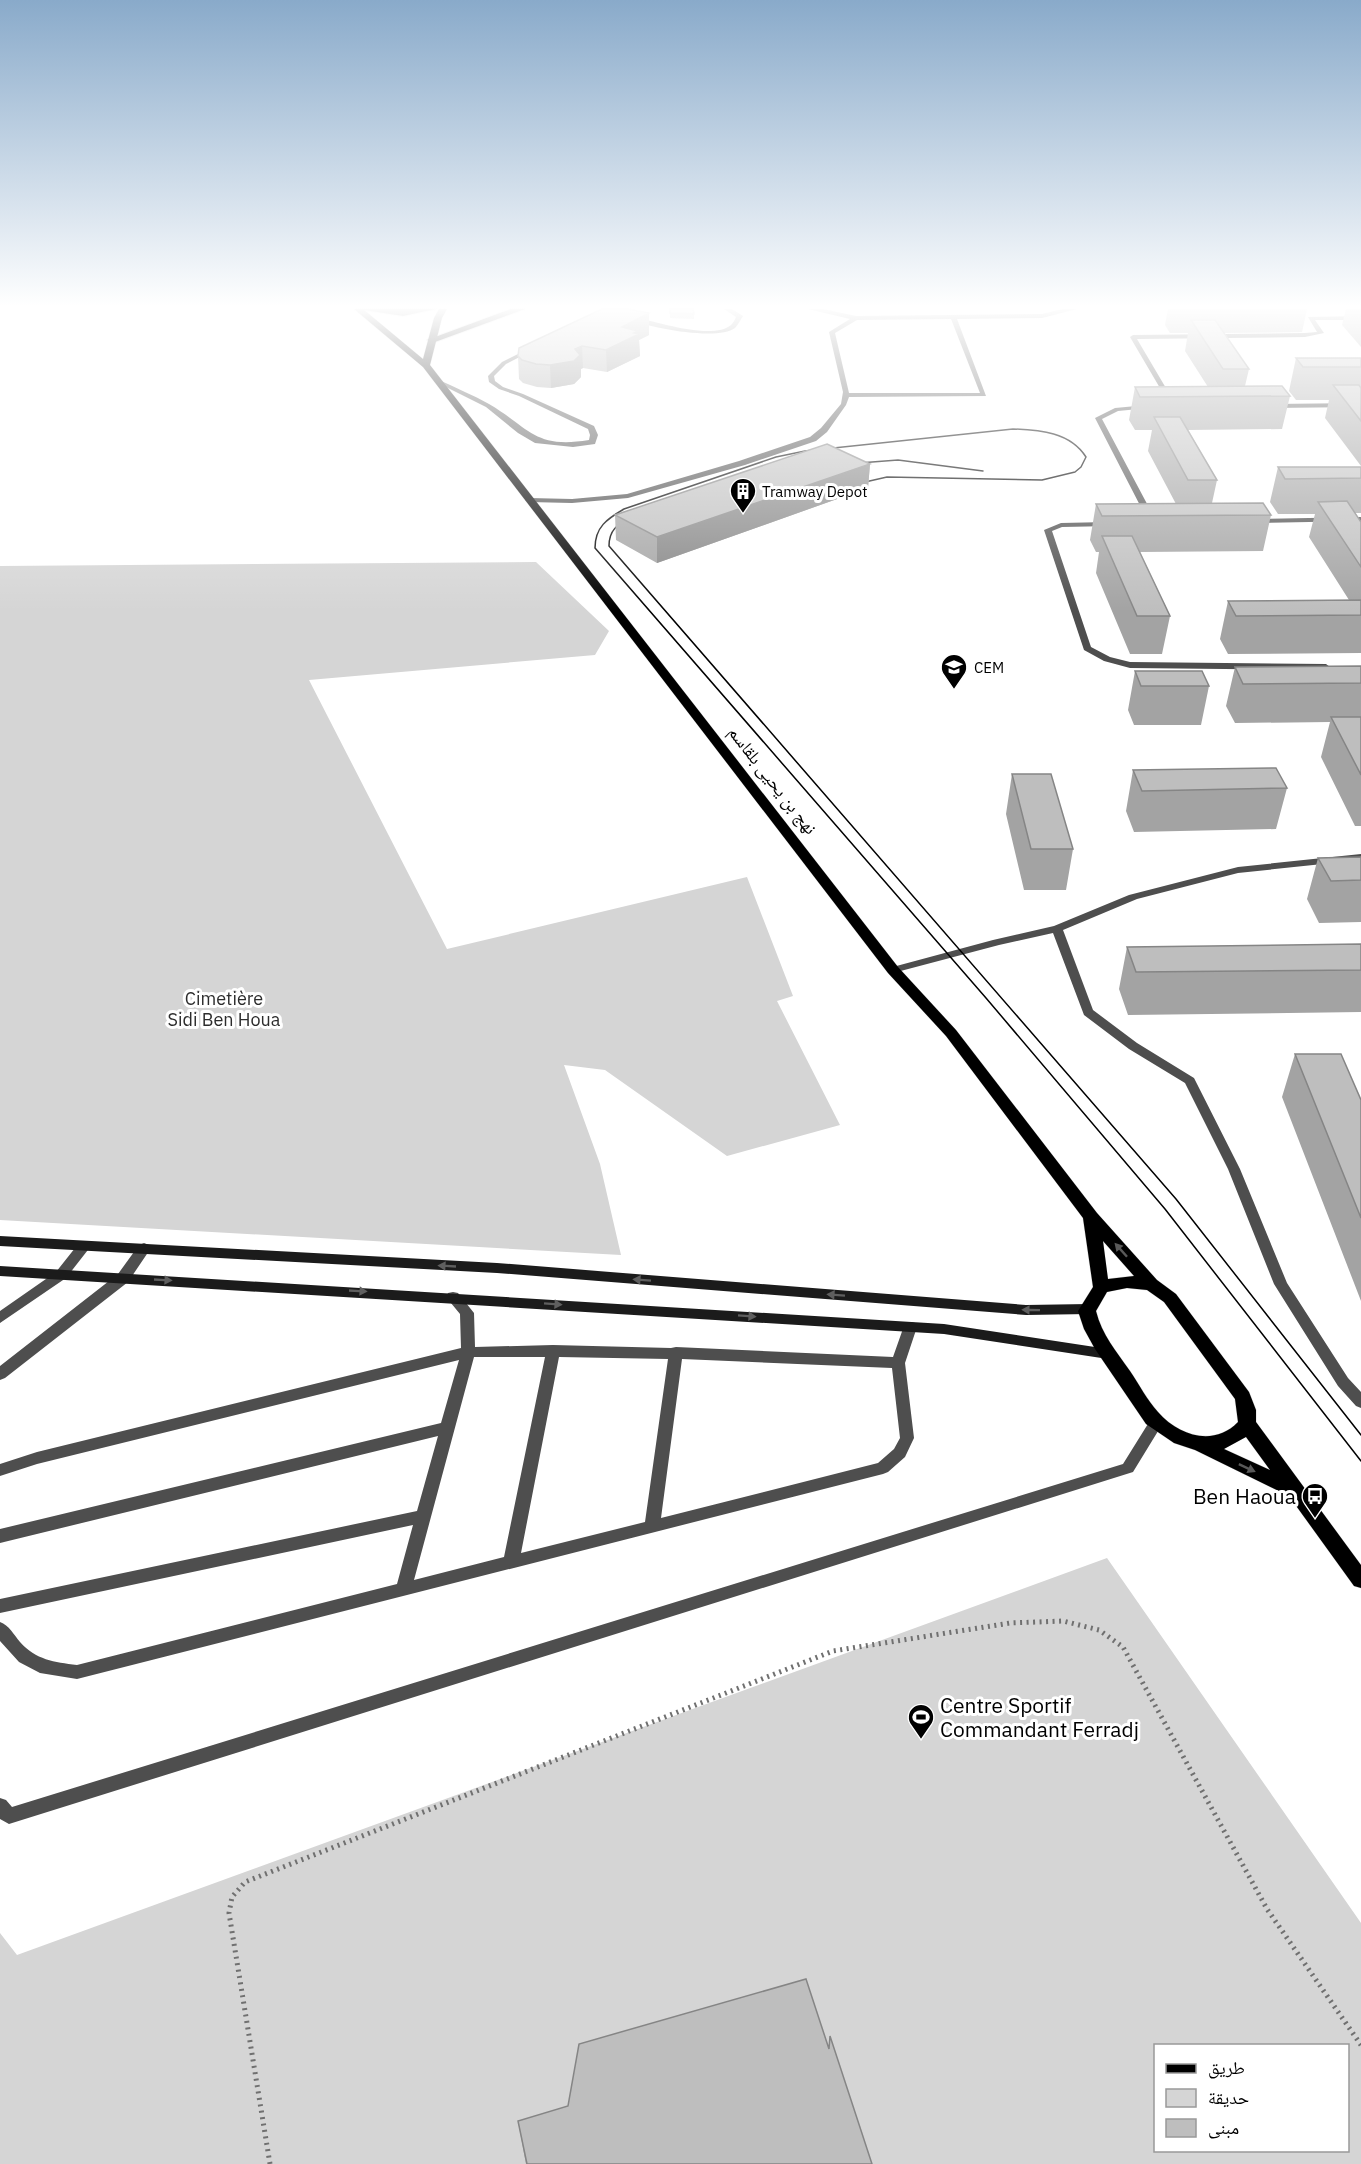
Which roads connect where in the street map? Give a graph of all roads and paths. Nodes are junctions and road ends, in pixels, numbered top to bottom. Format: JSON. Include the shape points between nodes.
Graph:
{"nodes":[{"id":1,"x":459,"y":410,"type":"edge"},
{"id":2,"x":493,"y":410,"type":"edge"},
{"id":3,"x":553,"y":410,"type":"edge"},
{"id":4,"x":839,"y":410,"type":"edge"},
{"id":5,"x":1117,"y":410,"type":"edge"},
{"id":6,"x":529,"y":500,"type":"junction"},
{"id":7,"x":1361,"y":519,"type":"edge"},
{"id":8,"x":1245,"y":521,"type":"edge"},
{"id":9,"x":1141,"y":523,"type":"edge"},
{"id":10,"x":1118,"y":524,"type":"edge"},
{"id":11,"x":1338,"y":667,"type":"edge"},
{"id":12,"x":1361,"y":857,"type":"edge"},
{"id":13,"x":1057,"y":929,"type":"junction"},
{"id":14,"x":893,"y":970,"type":"junction"},
{"id":15,"x":1091,"y":1217,"type":"junction"},
{"id":16,"x":0,"y":1240,"type":"edge"},
{"id":17,"x":84,"y":1245,"type":"junction"},
{"id":18,"x":144,"y":1248,"type":"junction"},
{"id":19,"x":0,"y":1271,"type":"edge"},
{"id":20,"x":61,"y":1275,"type":"junction"},
{"id":21,"x":123,"y":1278,"type":"junction"},
{"id":22,"x":1151,"y":1284,"type":"junction"},
{"id":23,"x":1101,"y":1287,"type":"junction"},
{"id":24,"x":453,"y":1297,"type":"junction"},
{"id":25,"x":1089,"y":1309,"type":"junction"},
{"id":26,"x":0,"y":1318,"type":"edge"},
{"id":27,"x":910,"y":1327,"type":"junction"},
{"id":28,"x":553,"y":1350,"type":"junction"},
{"id":29,"x":468,"y":1352,"type":"junction"},
{"id":30,"x":676,"y":1352,"type":"junction"},
{"id":31,"x":1108,"y":1354,"type":"junction"},
{"id":32,"x":898,"y":1363,"type":"junction"},
{"id":33,"x":0,"y":1374,"type":"edge"},
{"id":34,"x":1361,"y":1402,"type":"edge"},
{"id":35,"x":1156,"y":1423,"type":"junction"},
{"id":36,"x":1247,"y":1424,"type":"junction"},
{"id":37,"x":447,"y":1428,"type":"junction"},
{"id":38,"x":1199,"y":1445,"type":"junction"},
{"id":39,"x":0,"y":1470,"type":"edge"},
{"id":40,"x":1295,"y":1490,"type":"junction"},
{"id":41,"x":424,"y":1516,"type":"junction"},
{"id":42,"x":652,"y":1527,"type":"junction"},
{"id":43,"x":0,"y":1536,"type":"edge"},
{"id":44,"x":511,"y":1563,"type":"junction"},
{"id":45,"x":1361,"y":1580,"type":"edge"},
{"id":46,"x":403,"y":1590,"type":"junction"},
{"id":47,"x":0,"y":1606,"type":"edge"},
{"id":48,"x":0,"y":1629,"type":"edge"},
{"id":49,"x":0,"y":1806,"type":"edge"},
{"id":50,"x":1361,"y":2044,"type":"edge"},
{"id":51,"x":270,"y":2164,"type":"edge"}],
"edges":[{"from":1,"to":6,"type":"main road","name":"نهج بن يحيى بلقاسم"},
{"from":2,"to":3,"type":"street","via":[[538,441],[573,445],[592,442],[591,428]]},
{"from":4,"to":6,"type":"street","via":[[813,439],[628,496]]},
{"from":5,"to":9,"type":"street","via":[[1098,418],[1153,523]]},
{"from":6,"to":14,"type":"main road","name":"نهج بن يحيى بلقاسم"},
{"from":7,"to":8,"type":"street"},
{"from":10,"to":11,"type":"street","via":[[1061,525],[1048,530],[1087,648],[1096,654],[1113,663],[1130,665]]},
{"from":12,"to":13,"type":"street","via":[[1238,870],[1133,897]]},
{"from":13,"to":14,"type":"street"},
{"from":13,"to":34,"type":"street","via":[[1088,1012],[1190,1082],[1234,1169],[1281,1284],[1343,1382]]},
{"from":14,"to":15,"type":"main road","name":"نهج بن يحيى بلقاسم","via":[[951,1034]]},
{"from":22,"to":15,"type":"main road","name":"نهج بن يحيى بلقاسم","one_way":true},
{"from":15,"to":23,"type":"main road","name":"نهج بن يحيى بلقاسم"},
{"from":16,"to":17,"type":"main road"},
{"from":17,"to":18,"type":"main road"},
{"from":17,"to":20,"type":"street"},
{"from":18,"to":21,"type":"street"},
{"from":25,"to":18,"type":"main road","one_way":true,"via":[[1026,1310],[497,1268]]},
{"from":19,"to":20,"type":"main road"},
{"from":20,"to":21,"type":"main road"},
{"from":20,"to":26,"type":"street"},
{"from":21,"to":24,"type":"main road","one_way":true},
{"from":21,"to":33,"type":"street"},
{"from":22,"to":23,"type":"main road","via":[[1127,1282]]},
{"from":22,"to":36,"type":"main road","name":"نهج بن يحيى بلقاسم","via":[[1170,1298],[1243,1397]]},
{"from":23,"to":25,"type":"main road"},
{"from":24,"to":27,"type":"main road","one_way":true},
{"from":24,"to":29,"type":"street","via":[[467,1313]]},
{"from":25,"to":31,"type":"main road","via":[[1091,1331]]},
{"from":27,"to":31,"type":"main road","via":[[996,1335]]},
{"from":27,"to":32,"type":"street"},
{"from":28,"to":29,"type":"street"},
{"from":28,"to":30,"type":"street"},
{"from":28,"to":44,"type":"street"},
{"from":29,"to":37,"type":"street"},
{"from":29,"to":39,"type":"street"},
{"from":30,"to":32,"type":"street"},
{"from":30,"to":42,"type":"street"},
{"from":31,"to":35,"type":"main road"},
{"from":32,"to":42,"type":"street","via":[[907,1438],[900,1453],[883,1468]]},
{"from":35,"to":38,"type":"main road"},
{"from":35,"to":49,"type":"street","via":[[1128,1468],[9,1816]]},
{"from":36,"to":38,"type":"main road","via":[[1231,1440]]},
{"from":36,"to":40,"type":"main road"},
{"from":37,"to":41,"type":"street"},
{"from":37,"to":43,"type":"street"},
{"from":38,"to":40,"type":"main road","one_way":true},
{"from":40,"to":45,"type":"main road"},
{"from":41,"to":46,"type":"street"},
{"from":41,"to":47,"type":"street"},
{"from":42,"to":44,"type":"street"},
{"from":44,"to":46,"type":"street"},
{"from":46,"to":48,"type":"street","via":[[76,1672],[44,1668],[20,1656]]},
{"from":50,"to":51,"type":"path","via":[[1267,1909],[1123,1647],[1100,1630],[1064,1621],[1010,1623],[833,1651],[245,1882],[232,1897],[229,1913]]}]}
